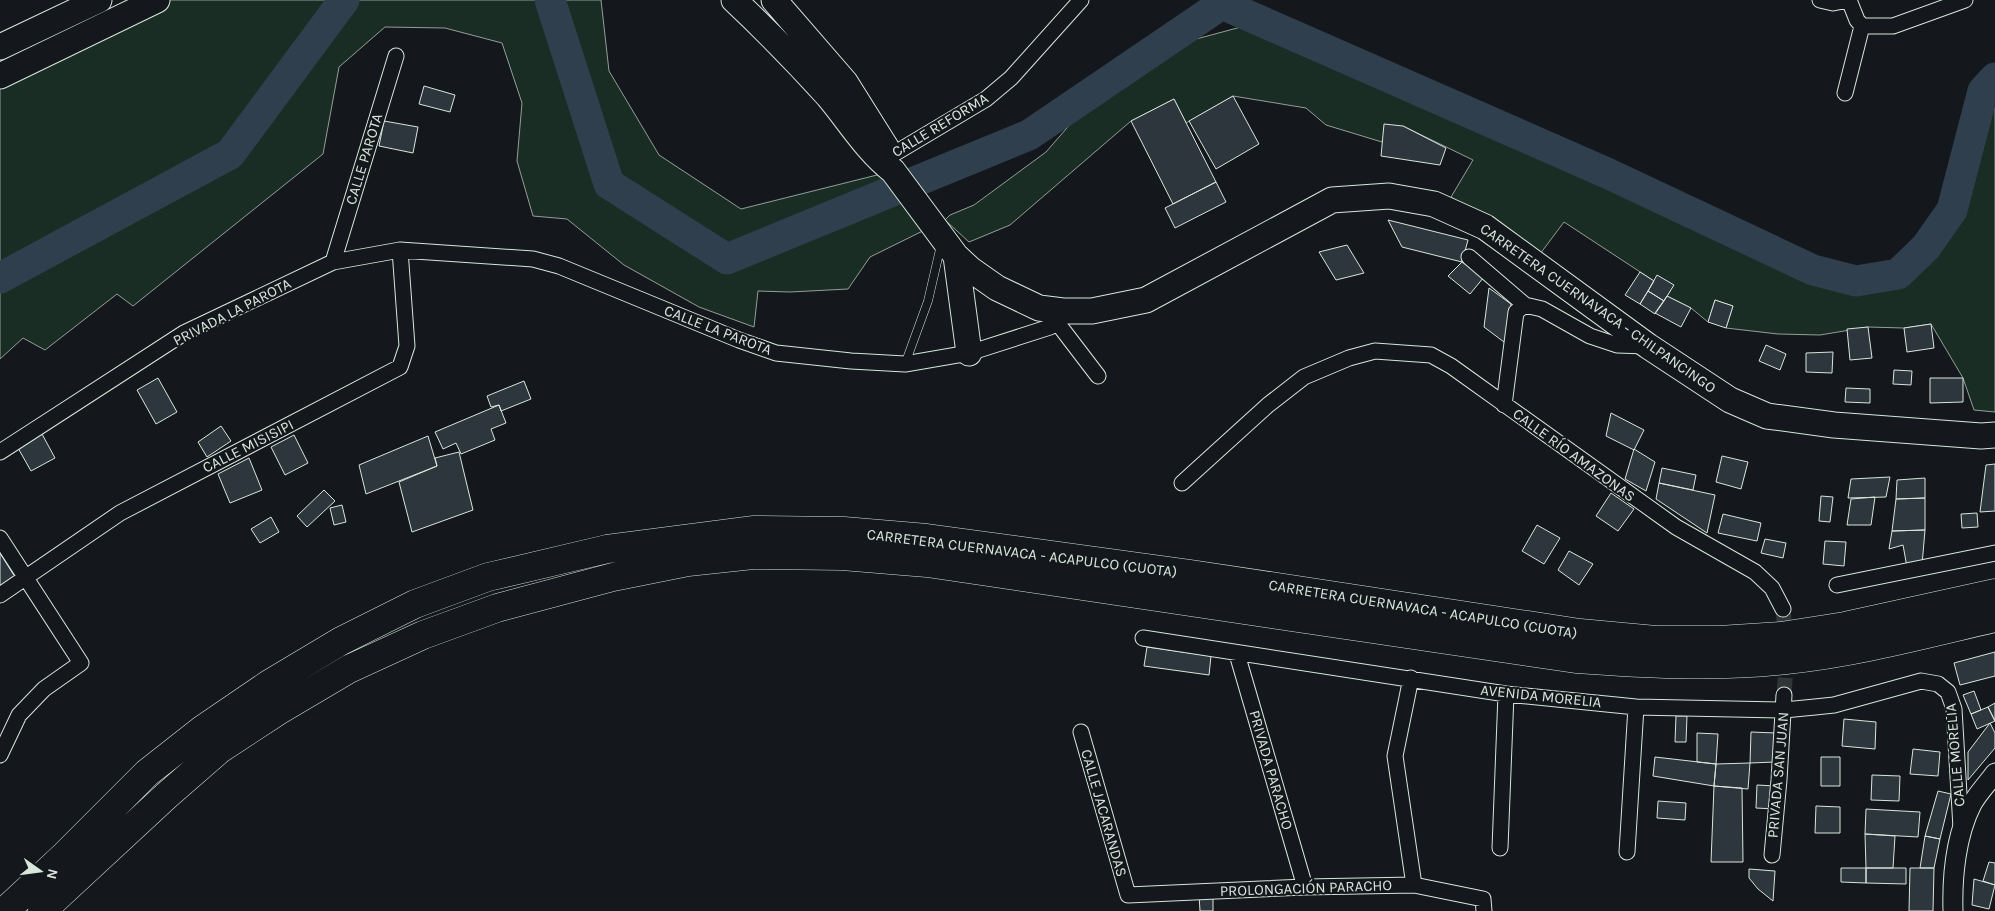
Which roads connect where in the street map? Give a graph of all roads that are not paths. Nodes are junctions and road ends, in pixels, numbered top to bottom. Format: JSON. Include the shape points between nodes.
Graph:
{"nodes":[{"id":1,"x":99,"y":0,"type":"edge"},
{"id":2,"x":157,"y":0,"type":"edge"},
{"id":3,"x":734,"y":0,"type":"edge"},
{"id":4,"x":774,"y":0,"type":"edge"},
{"id":5,"x":1081,"y":0,"type":"edge"},
{"id":6,"x":1820,"y":0,"type":"edge"},
{"id":7,"x":1849,"y":0,"type":"edge"},
{"id":8,"x":1966,"y":0,"type":"edge"},
{"id":9,"x":1862,"y":26,"type":"junction"},
{"id":10,"x":0,"y":47,"type":"edge"},
{"id":11,"x":396,"y":56,"type":"dead end"},
{"id":12,"x":0,"y":76,"type":"edge"},
{"id":13,"x":1845,"y":93,"type":"dead end"},
{"id":14,"x":891,"y":167,"type":"junction"},
{"id":15,"x":944,"y":241,"type":"junction"},
{"id":16,"x":400,"y":250,"type":"junction"},
{"id":17,"x":1469,"y":257,"type":"dead end"},
{"id":18,"x":333,"y":262,"type":"junction"},
{"id":19,"x":1525,"y":305,"type":"junction"},
{"id":20,"x":1060,"y":316,"type":"junction"},
{"id":21,"x":1648,"y":346,"type":"junction"},
{"id":22,"x":969,"y":353,"type":"junction"},
{"id":23,"x":905,"y":364,"type":"junction"},
{"id":24,"x":1098,"y":376,"type":"dead end"},
{"id":25,"x":1504,"y":404,"type":"junction"},
{"id":26,"x":1995,"y":435,"type":"edge"},
{"id":27,"x":0,"y":452,"type":"edge"},
{"id":28,"x":1182,"y":483,"type":"dead end"},
{"id":29,"x":0,"y":538,"type":"edge"},
{"id":30,"x":1995,"y":553,"type":"edge"},
{"id":31,"x":27,"y":578,"type":"junction"},
{"id":32,"x":1837,"y":585,"type":"dead end"},
{"id":33,"x":1995,"y":593,"type":"edge"},
{"id":34,"x":0,"y":595,"type":"edge"},
{"id":35,"x":1783,"y":609,"type":"tunnel mouth"},
{"id":36,"x":1995,"y":618,"type":"edge"},
{"id":37,"x":1143,"y":638,"type":"dead end"},
{"id":38,"x":1237,"y":654,"type":"junction"},
{"id":39,"x":1411,"y":678,"type":"junction"},
{"id":40,"x":1938,"y":684,"type":"joint"},
{"id":41,"x":1506,"y":694,"type":"junction"},
{"id":42,"x":1784,"y":702,"type":"junction"},
{"id":43,"x":1636,"y":707,"type":"junction"},
{"id":44,"x":1081,"y":732,"type":"dead end"},
{"id":45,"x":0,"y":755,"type":"edge"},
{"id":46,"x":1995,"y":773,"type":"edge"},
{"id":47,"x":1962,"y":831,"type":"junction"},
{"id":48,"x":1500,"y":848,"type":"dead end"},
{"id":49,"x":1627,"y":852,"type":"dead end"},
{"id":50,"x":1772,"y":855,"type":"dead end"},
{"id":51,"x":1414,"y":885,"type":"junction"},
{"id":52,"x":1305,"y":887,"type":"junction"},
{"id":53,"x":1128,"y":895,"type":"joint"},
{"id":54,"x":1483,"y":905,"type":"edge"},
{"id":55,"x":5,"y":911,"type":"edge"},
{"id":56,"x":42,"y":911,"type":"edge"},
{"id":57,"x":1953,"y":911,"type":"edge"}],
"edges":[{"from":1,"to":10,"type":"main road"},
{"from":2,"to":12,"type":"main road"},
{"from":3,"to":14,"type":"main road","via":[[766,30]]},
{"from":4,"to":14,"type":"main road","via":[[845,82]]},
{"from":5,"to":14,"type":"street","name":"CALLE REFORMA","via":[[1011,78]]},
{"from":6,"to":7,"type":"street","via":[[1833,3]]},
{"from":7,"to":9,"type":"street"},
{"from":8,"to":9,"type":"street","via":[[1893,26]]},
{"from":9,"to":13,"type":"street"},
{"from":11,"to":18,"type":"street","name":"CALLE PAROTA"},
{"from":14,"to":15,"type":"main road","name":"CARRETERA CUERNAVACA - CHILPANCINGO"},
{"from":15,"to":20,"type":"main road","name":"CARRETERA CUERNAVACA - CHILPANCINGO","via":[[970,269],[997,288]]},
{"from":15,"to":22,"type":"main road"},
{"from":15,"to":23,"type":"lane","via":[[928,301]]},
{"from":16,"to":18,"type":"street","name":"PRIVADA LA PAROTA"},
{"from":16,"to":23,"type":"street","name":"CALLE LA PAROTA","via":[[533,259],[559,266],[776,353]]},
{"from":16,"to":31,"type":"street","name":"CALLE MISISIPI","via":[[407,346],[400,367],[120,513]]},
{"from":17,"to":19,"type":"street"},
{"from":18,"to":27,"type":"street","name":"PRIVADA LA PAROTA","via":[[184,333]]},
{"from":19,"to":21,"type":"street","via":[[1542,309],[1590,336],[1617,345]]},
{"from":19,"to":25,"type":"street","name":"CALLE RÍO AMAZONAS","via":[[1516,312]]},
{"from":20,"to":21,"type":"main road","name":"CARRETERA CUERNAVACA - CHILPANCINGO","via":[[1146,300],[1332,200],[1389,196],[1434,204],[1485,227]]},
{"from":20,"to":22,"type":"street","name":"CALLE LA PAROTA","via":[[1050,327]]},
{"from":20,"to":24,"type":"street"},
{"from":21,"to":26,"type":"main road","name":"CARRETERA CUERNAVACA - CHILPANCINGO","via":[[1730,400],[1767,416],[1834,425]]},
{"from":22,"to":23,"type":"street","name":"CALLE LA PAROTA"},
{"from":25,"to":28,"type":"street","via":[[1431,355],[1374,351],[1304,377]]},
{"from":25,"to":35,"type":"street","name":"CALLE RÍO AMAZONAS","via":[[1676,527],[1755,572],[1772,588]]},
{"from":29,"to":31,"type":"street"},
{"from":30,"to":32,"type":"street"},
{"from":31,"to":34,"type":"street","name":"CALLE MISISIPI"},
{"from":31,"to":45,"type":"street","via":[[81,663],[44,689],[19,716]]},
{"from":33,"to":55,"type":"highway","name":"CARRETERA CUERNAVACA - ACAPULCO (CUOTA)","via":[[1845,626],[1781,636],[1656,640],[1580,632],[927,538],[844,531],[754,530],[607,549],[488,577],[415,604],[341,641],[269,684],[203,728],[147,773]]},
{"from":36,"to":56,"type":"highway","name":"CARRETERA CUERNAVACA - ACAPULCO (CUOTA)","via":[[1852,651],[1722,665],[1654,665],[1576,659],[927,563],[842,556],[753,555],[688,562],[613,577],[497,608],[423,635],[349,668],[220,749]]},
{"from":37,"to":38,"type":"street","name":"AVENIDA MORELIA"},
{"from":38,"to":39,"type":"street","name":"AVENIDA MORELIA"},
{"from":38,"to":52,"type":"street","name":"PRIVADA PARACHO"},
{"from":39,"to":41,"type":"street","name":"AVENIDA MORELIA"},
{"from":39,"to":51,"type":"street","via":[[1395,756]]},
{"from":40,"to":42,"type":"street","name":"AVENIDA MORELIA","via":[[1921,681],[1834,705]]},
{"from":40,"to":47,"type":"street","name":"CALLE MORELIA","via":[[1948,692],[1954,709]]},
{"from":41,"to":43,"type":"street","name":"AVENIDA MORELIA"},
{"from":41,"to":48,"type":"street"},
{"from":42,"to":43,"type":"street","name":"AVENIDA MORELIA"},
{"from":42,"to":50,"type":"street","name":"PRIVADA SAN JUAN"},
{"from":43,"to":49,"type":"street"},
{"from":44,"to":53,"type":"street","name":"CALLE JACARANDAS"},
{"from":46,"to":47,"type":"street","via":[[1972,804]]},
{"from":47,"to":57,"type":"street","via":[[1953,886]]},
{"from":51,"to":52,"type":"street","name":"PROLONGACIÓN PARACHO"},
{"from":51,"to":54,"type":"street","name":"PROLONGACIÓN PARACHO"},
{"from":52,"to":53,"type":"street","name":"PROLONGACIÓN PARACHO"}]}
